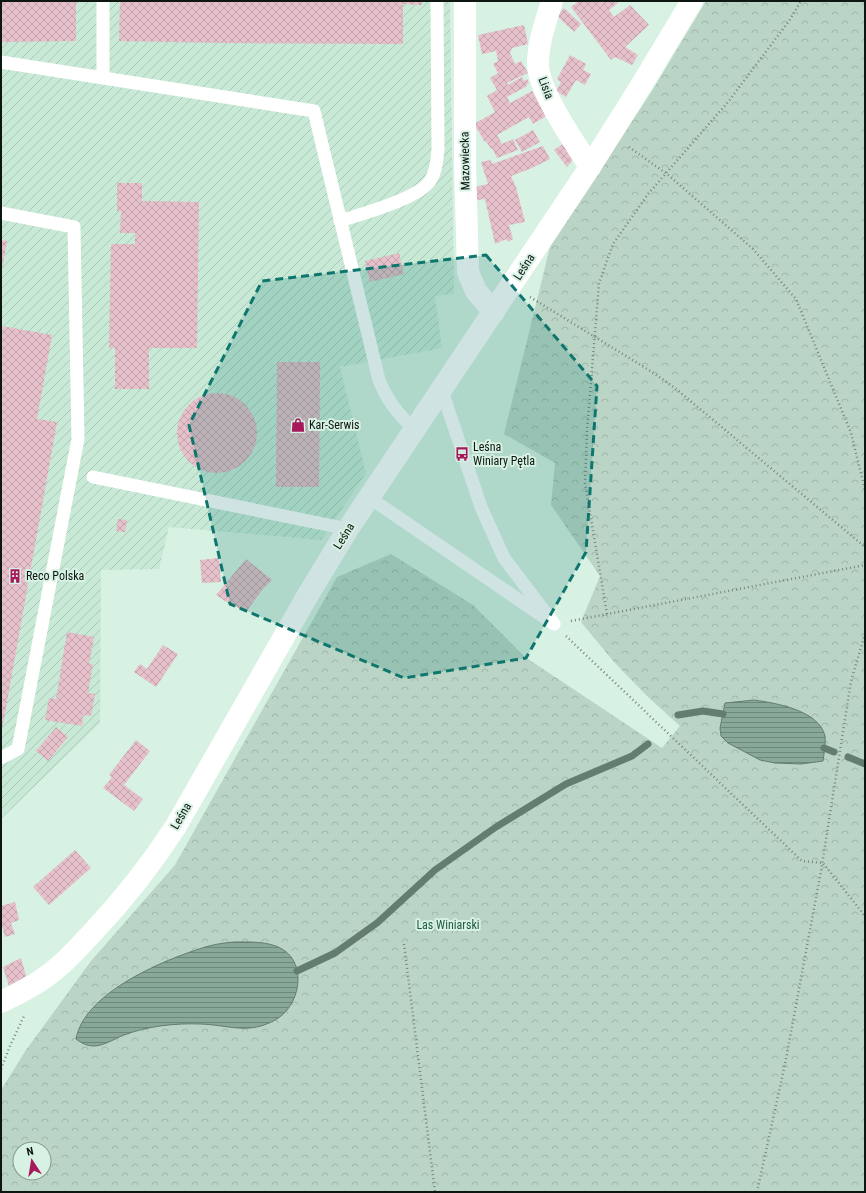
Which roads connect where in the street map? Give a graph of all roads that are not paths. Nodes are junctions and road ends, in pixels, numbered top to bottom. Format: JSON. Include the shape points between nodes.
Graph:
{"nodes":[{"id":1,"x":104,"y":1,"type":"edge"},
{"id":2,"x":437,"y":1,"type":"edge"},
{"id":3,"x":465,"y":1,"type":"edge"},
{"id":4,"x":552,"y":1,"type":"edge"},
{"id":5,"x":692,"y":1,"type":"edge"},
{"id":6,"x":1,"y":62,"type":"edge"},
{"id":7,"x":103,"y":78,"type":"junction"},
{"id":8,"x":590,"y":167,"type":"junction"},
{"id":9,"x":1,"y":213,"type":"edge"},
{"id":10,"x":340,"y":221,"type":"junction"},
{"id":11,"x":494,"y":312,"type":"junction"},
{"id":12,"x":442,"y":391,"type":"junction"},
{"id":13,"x":415,"y":430,"type":"junction"},
{"id":14,"x":93,"y":477,"type":"dead end"},
{"id":15,"x":370,"y":498,"type":"junction"},
{"id":16,"x":348,"y":529,"type":"junction"},
{"id":17,"x":1,"y":758,"type":"edge"},
{"id":18,"x":1,"y":1002,"type":"edge"}],
"edges":[{"from":1,"to":7,"type":"lane"},
{"from":2,"to":10,"type":"lane","via":[[438,149],[434,173],[429,182],[411,196]]},
{"from":3,"to":11,"type":"street","name":"Mazowiecka","via":[[468,272],[476,291]]},
{"from":4,"to":8,"type":"street","name":"Lisia","via":[[539,47],[538,65],[541,81],[551,103]]},
{"from":5,"to":8,"type":"street","name":"Leśna"},
{"from":6,"to":7,"type":"lane"},
{"from":7,"to":10,"type":"lane","via":[[314,111]]},
{"from":8,"to":11,"type":"street","name":"Leśna"},
{"from":9,"to":17,"type":"lane","via":[[74,227],[78,439],[18,749]]},
{"from":10,"to":13,"type":"lane","via":[[379,380],[391,405]]},
{"from":11,"to":12,"type":"street","name":"Leśna"},
{"from":12,"to":13,"type":"street","name":"Leśna"},
{"from":12,"to":15,"type":"lane","via":[[480,507],[504,558],[554,624]]},
{"from":13,"to":15,"type":"street","name":"Leśna"},
{"from":14,"to":16,"type":"lane"},
{"from":15,"to":16,"type":"street","name":"Leśna"},
{"from":16,"to":18,"type":"street","name":"Leśna","via":[[159,853],[114,910],[64,962],[42,980]]}]}
